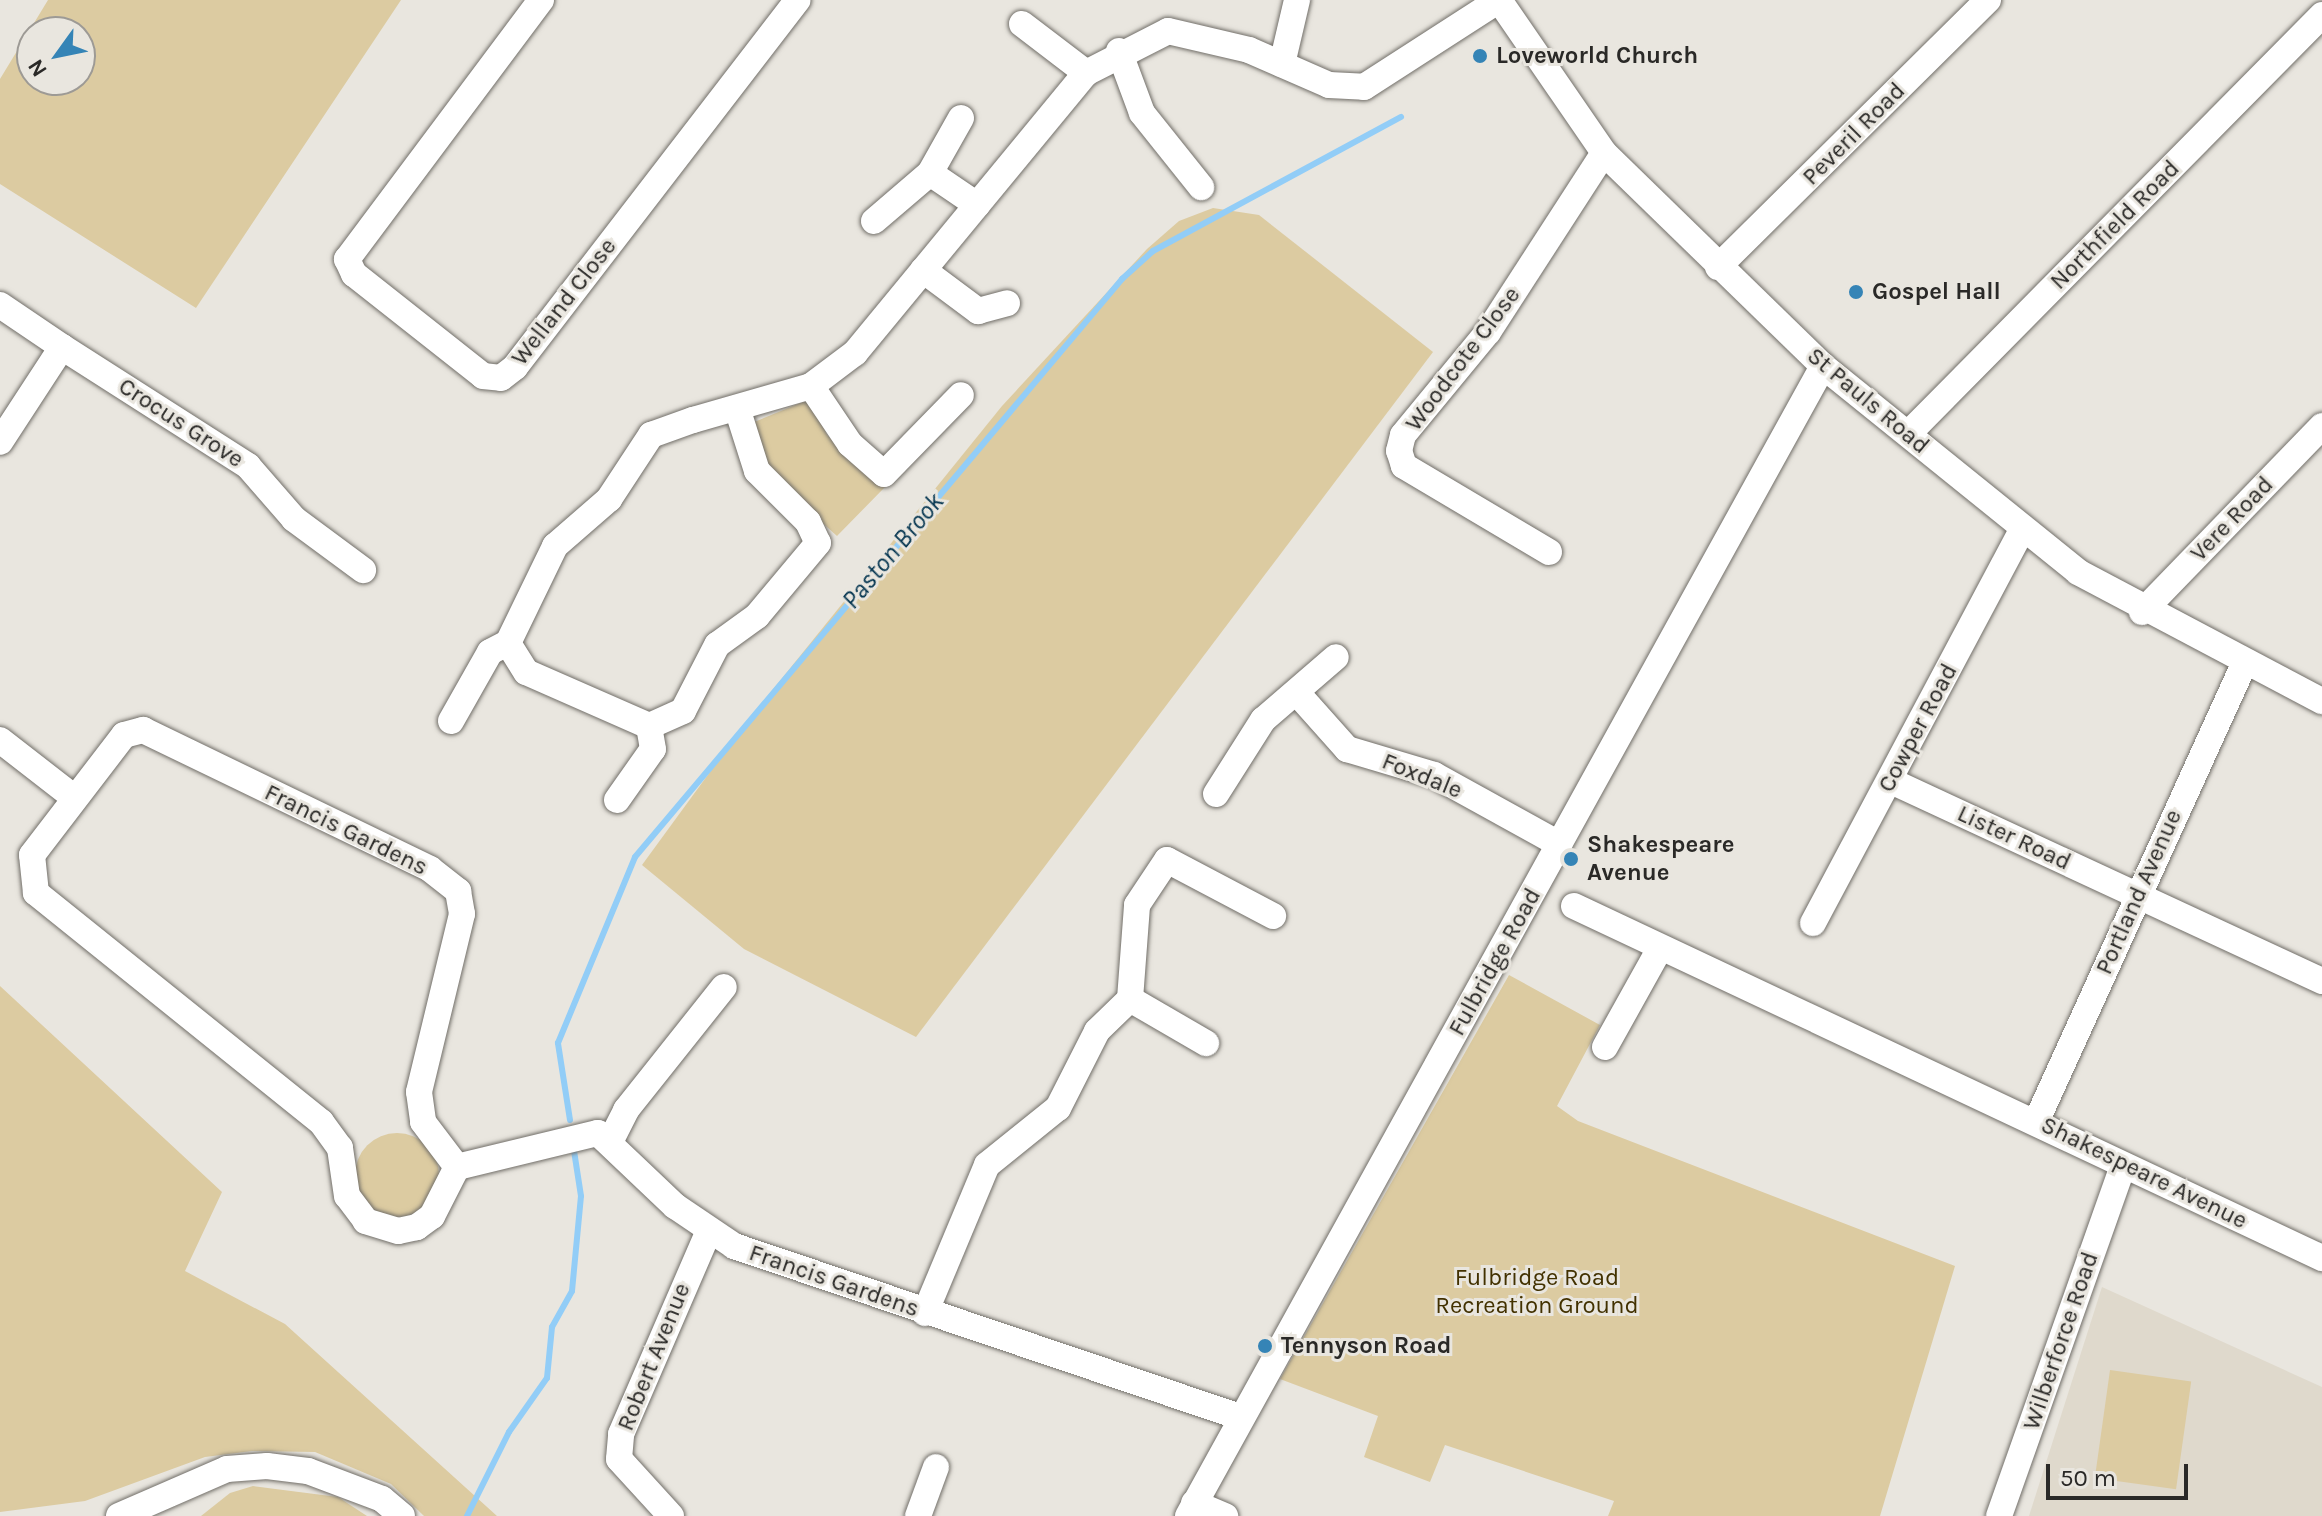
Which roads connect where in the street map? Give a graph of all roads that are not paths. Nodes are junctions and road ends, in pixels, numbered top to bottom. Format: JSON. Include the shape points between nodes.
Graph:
{"nodes":[{"id":1,"x":541,"y":0,"type":"edge"},
{"id":2,"x":798,"y":0,"type":"edge"},
{"id":3,"x":1297,"y":0,"type":"edge"},
{"id":4,"x":1499,"y":0,"type":"edge"},
{"id":5,"x":1988,"y":0,"type":"edge"},
{"id":6,"x":2322,"y":15,"type":"edge"},
{"id":7,"x":1022,"y":24,"type":"dead end"},
{"id":8,"x":1119,"y":51,"type":"junction"},
{"id":9,"x":1282,"y":64,"type":"junction"},
{"id":10,"x":1086,"y":73,"type":"junction"},
{"id":11,"x":961,"y":118,"type":"dead end"},
{"id":12,"x":1604,"y":153,"type":"junction"},
{"id":13,"x":930,"y":173,"type":"junction"},
{"id":14,"x":1201,"y":187,"type":"dead end"},
{"id":15,"x":977,"y":205,"type":"junction"},
{"id":16,"x":874,"y":221,"type":"dead end"},
{"id":17,"x":1718,"y":267,"type":"junction"},
{"id":18,"x":923,"y":270,"type":"junction"},
{"id":19,"x":1007,"y":303,"type":"dead end"},
{"id":20,"x":0,"y":305,"type":"edge"},
{"id":21,"x":62,"y":347,"type":"junction"},
{"id":22,"x":1823,"y":366,"type":"junction"},
{"id":23,"x":811,"y":386,"type":"junction"},
{"id":24,"x":961,"y":395,"type":"dead end"},
{"id":25,"x":737,"y":408,"type":"junction"},
{"id":26,"x":2322,"y":426,"type":"edge"},
{"id":27,"x":1908,"y":434,"type":"junction"},
{"id":28,"x":0,"y":442,"type":"edge"},
{"id":29,"x":2021,"y":531,"type":"junction"},
{"id":30,"x":1549,"y":552,"type":"dead end"},
{"id":31,"x":363,"y":570,"type":"dead end"},
{"id":32,"x":2142,"y":612,"type":"junction"},
{"id":33,"x":508,"y":643,"type":"junction"},
{"id":34,"x":1336,"y":657,"type":"dead end"},
{"id":35,"x":2244,"y":664,"type":"junction"},
{"id":36,"x":1298,"y":694,"type":"junction"},
{"id":37,"x":2322,"y":701,"type":"edge"},
{"id":38,"x":451,"y":721,"type":"dead end"},
{"id":39,"x":649,"y":726,"type":"junction"},
{"id":40,"x":0,"y":740,"type":"edge"},
{"id":41,"x":1891,"y":781,"type":"junction"},
{"id":42,"x":1216,"y":794,"type":"dead end"},
{"id":43,"x":71,"y":795,"type":"junction"},
{"id":44,"x":617,"y":800,"type":"dead end"},
{"id":45,"x":1559,"y":844,"type":"junction"},
{"id":46,"x":2137,"y":896,"type":"junction"},
{"id":47,"x":1574,"y":906,"type":"dead end"},
{"id":48,"x":1273,"y":916,"type":"dead end"},
{"id":49,"x":1813,"y":923,"type":"dead end"},
{"id":50,"x":1660,"y":948,"type":"junction"},
{"id":51,"x":2322,"y":981,"type":"edge"},
{"id":52,"x":724,"y":987,"type":"dead end"},
{"id":53,"x":1130,"y":999,"type":"junction"},
{"id":54,"x":1206,"y":1043,"type":"dead end"},
{"id":55,"x":1605,"y":1047,"type":"dead end"},
{"id":56,"x":2037,"y":1120,"type":"junction"},
{"id":57,"x":611,"y":1140,"type":"junction"},
{"id":58,"x":2123,"y":1165,"type":"junction"},
{"id":59,"x":457,"y":1167,"type":"junction"},
{"id":60,"x":709,"y":1231,"type":"junction"},
{"id":61,"x":2322,"y":1258,"type":"edge"},
{"id":62,"x":925,"y":1313,"type":"junction"},
{"id":63,"x":1240,"y":1417,"type":"junction"},
{"id":64,"x":936,"y":1467,"type":"dead end"},
{"id":65,"x":169,"y":1506,"type":"edge"},
{"id":66,"x":1191,"y":1510,"type":"edge"},
{"id":67,"x":119,"y":1516,"type":"edge"},
{"id":68,"x":402,"y":1516,"type":"edge"},
{"id":69,"x":671,"y":1516,"type":"edge"},
{"id":70,"x":918,"y":1516,"type":"edge"},
{"id":71,"x":1225,"y":1516,"type":"edge"},
{"id":72,"x":1999,"y":1516,"type":"edge"}],
"edges":[{"from":1,"to":2,"type":"street","name":"Welland Close","via":[[347,259],[354,274],[483,376],[501,378],[515,367]]},
{"from":3,"to":9,"type":"street"},
{"from":4,"to":9,"type":"street","via":[[1364,87],[1329,85]]},
{"from":4,"to":12,"type":"street","name":"St Pauls Road"},
{"from":5,"to":17,"type":"street","name":"Peveril Road"},
{"from":6,"to":27,"type":"street","name":"Northfield Road"},
{"from":7,"to":10,"type":"street"},
{"from":8,"to":9,"type":"street","via":[[1168,31],[1203,35]]},
{"from":8,"to":10,"type":"street"},
{"from":8,"to":14,"type":"street","via":[[1142,113]]},
{"from":10,"to":15,"type":"street"},
{"from":11,"to":13,"type":"street"},
{"from":12,"to":17,"type":"street","name":"St Pauls Road"},
{"from":12,"to":30,"type":"street","name":"Woodcote Close","via":[[1488,332],[1403,435],[1399,451],[1404,466]]},
{"from":13,"to":15,"type":"street"},
{"from":13,"to":16,"type":"street"},
{"from":15,"to":18,"type":"street"},
{"from":17,"to":22,"type":"street","name":"St Pauls Road"},
{"from":18,"to":19,"type":"street","via":[[978,311]]},
{"from":18,"to":23,"type":"street","via":[[855,353]]},
{"from":20,"to":21,"type":"street","name":"Crocus Grove"},
{"from":21,"to":28,"type":"street"},
{"from":21,"to":31,"type":"street","name":"Crocus Grove","via":[[248,466],[294,519]]},
{"from":22,"to":27,"type":"street","name":"St Pauls Road"},
{"from":22,"to":45,"type":"street","name":"Fulbridge Road"},
{"from":23,"to":24,"type":"street","via":[[850,444],[884,474]]},
{"from":23,"to":25,"type":"street"},
{"from":25,"to":33,"type":"street","via":[[651,435],[609,499],[555,546]]},
{"from":25,"to":39,"type":"street","via":[[757,471],[808,522],[818,543],[757,616],[717,645],[683,711]]},
{"from":26,"to":32,"type":"street","name":"Vere Road"},
{"from":27,"to":29,"type":"street","name":"St Pauls Road"},
{"from":29,"to":32,"type":"street","name":"St Pauls Road"},
{"from":29,"to":41,"type":"street","name":"Cowper Road"},
{"from":32,"to":35,"type":"street","name":"St Pauls Road"},
{"from":33,"to":38,"type":"street","via":[[490,652]]},
{"from":33,"to":39,"type":"street","via":[[526,672]]},
{"from":34,"to":36,"type":"street"},
{"from":35,"to":37,"type":"street","name":"St Pauls Road"},
{"from":35,"to":46,"type":"street","name":"Portland Avenue"},
{"from":36,"to":42,"type":"street","via":[[1263,720]]},
{"from":36,"to":45,"type":"street","name":"Foxdale","via":[[1347,749],[1434,775]]},
{"from":39,"to":44,"type":"street","via":[[653,749]]},
{"from":40,"to":43,"type":"street"},
{"from":41,"to":46,"type":"street","name":"Lister Road"},
{"from":41,"to":49,"type":"street","name":"Cowper Road"},
{"from":43,"to":59,"type":"street","name":"Francis Gardens","via":[[32,855],[36,893],[321,1122],[340,1148],[347,1196],[366,1221],[390,1230],[417,1227],[441,1202]]},
{"from":43,"to":59,"type":"street","name":"Francis Gardens","via":[[124,735],[143,730],[430,869],[458,891],[462,914],[419,1092],[423,1122]]},
{"from":45,"to":63,"type":"street","name":"Fulbridge Road"},
{"from":46,"to":51,"type":"street","name":"Lister Road"},
{"from":46,"to":56,"type":"street","name":"Portland Avenue"},
{"from":47,"to":50,"type":"street","name":"Shakespeare Avenue"},
{"from":48,"to":53,"type":"street","via":[[1167,860],[1137,905]]},
{"from":50,"to":55,"type":"street"},
{"from":50,"to":56,"type":"street","name":"Shakespeare Avenue"},
{"from":52,"to":57,"type":"street","via":[[626,1110]]},
{"from":53,"to":54,"type":"street"},
{"from":53,"to":62,"type":"street","via":[[1097,1031],[1058,1108],[987,1165]]},
{"from":56,"to":58,"type":"street","name":"Shakespeare Avenue"},
{"from":57,"to":59,"type":"street","via":[[570,1135]]},
{"from":57,"to":60,"type":"street","name":"Francis Gardens"},
{"from":58,"to":61,"type":"street","name":"Shakespeare Avenue"},
{"from":58,"to":72,"type":"street","name":"Wilberforce Road"},
{"from":60,"to":62,"type":"street","name":"Francis Gardens"},
{"from":60,"to":69,"type":"street","name":"Robert Avenue","via":[[621,1434],[619,1459]]},
{"from":62,"to":63,"type":"street","name":"Francis Gardens"},
{"from":63,"to":66,"type":"street","name":"Fulbridge Road"},
{"from":64,"to":70,"type":"street"},
{"from":65,"to":67,"type":"street"},
{"from":65,"to":68,"type":"street","via":[[227,1469],[267,1466],[308,1471],[382,1499]]},
{"from":66,"to":71,"type":"street"}]}
